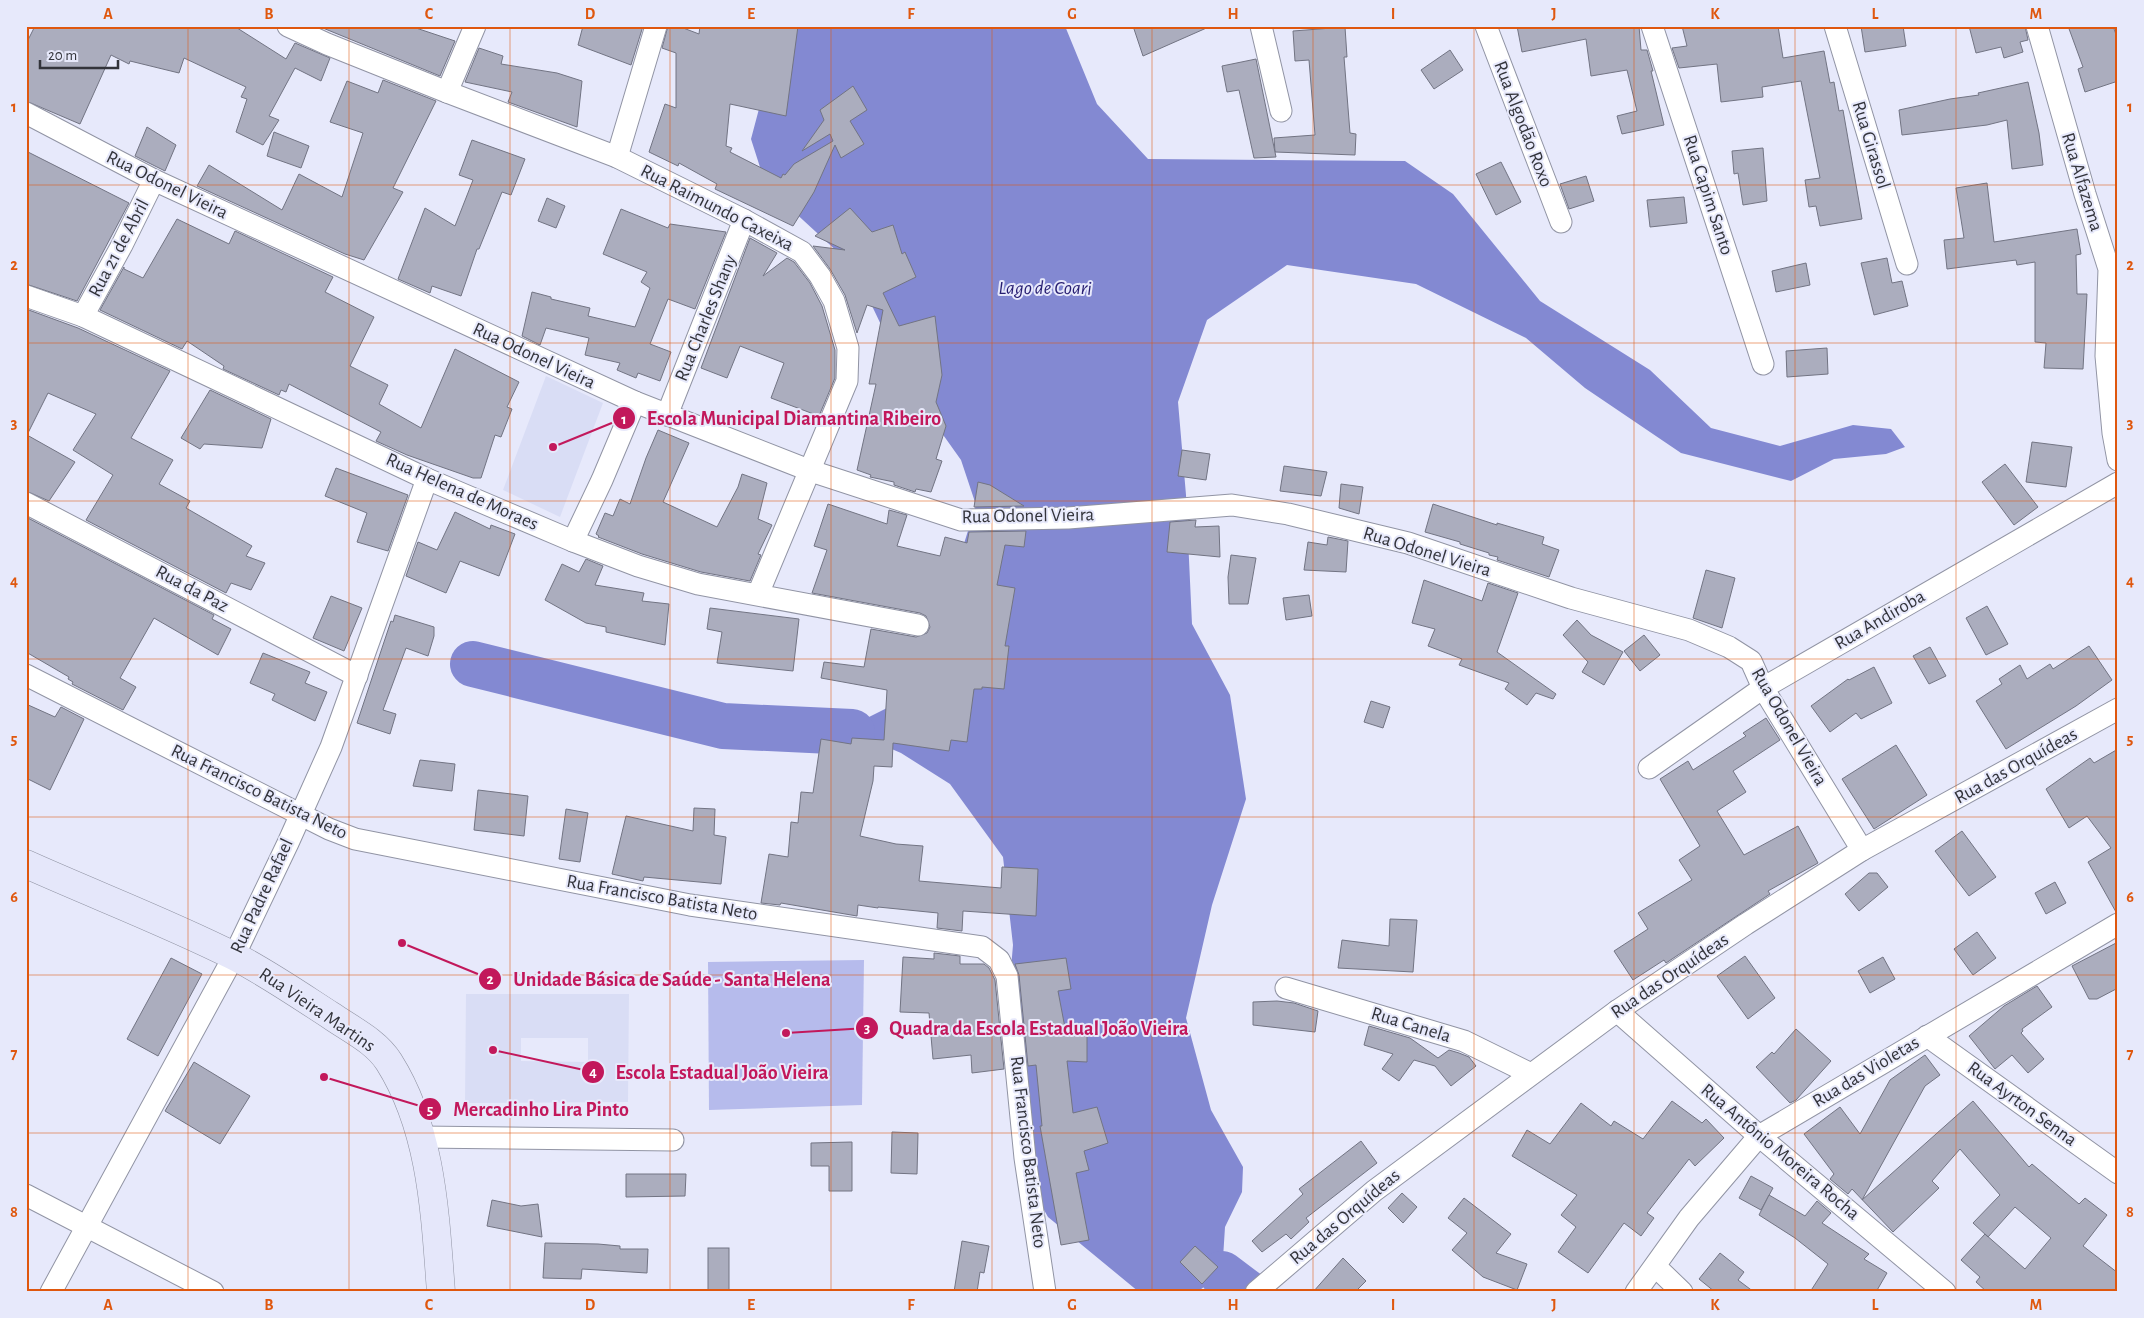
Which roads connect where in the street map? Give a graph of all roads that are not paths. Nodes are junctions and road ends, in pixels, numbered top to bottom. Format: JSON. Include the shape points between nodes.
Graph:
{"nodes":[{"id":1,"x":288,"y":26,"type":"edge"},
{"id":2,"x":475,"y":26,"type":"edge"},
{"id":3,"x":656,"y":26,"type":"edge"},
{"id":4,"x":1261,"y":26,"type":"edge"},
{"id":5,"x":1486,"y":26,"type":"edge"},
{"id":6,"x":1652,"y":26,"type":"edge"},
{"id":7,"x":1835,"y":26,"type":"edge"},
{"id":8,"x":2037,"y":26,"type":"edge"},
{"id":9,"x":447,"y":92,"type":"junction"},
{"id":10,"x":1281,"y":111,"type":"dead end"},
{"id":11,"x":26,"y":113,"type":"edge"},
{"id":12,"x":617,"y":157,"type":"junction"},
{"id":13,"x":154,"y":180,"type":"junction"},
{"id":14,"x":744,"y":220,"type":"junction"},
{"id":15,"x":1561,"y":222,"type":"dead end"},
{"id":16,"x":1907,"y":264,"type":"dead end"},
{"id":17,"x":2113,"y":268,"type":"edge"},
{"id":18,"x":26,"y":296,"type":"edge"},
{"id":19,"x":83,"y":316,"type":"junction"},
{"id":20,"x":1763,"y":364,"type":"dead end"},
{"id":21,"x":634,"y":402,"type":"junction"},
{"id":22,"x":667,"y":415,"type":"junction"},
{"id":23,"x":2118,"y":460,"type":"edge"},
{"id":24,"x":811,"y":472,"type":"junction"},
{"id":25,"x":427,"y":479,"type":"junction"},
{"id":26,"x":2118,"y":483,"type":"edge"},
{"id":27,"x":26,"y":503,"type":"edge"},
{"id":28,"x":573,"y":541,"type":"junction"},
{"id":29,"x":758,"y":594,"type":"junction"},
{"id":30,"x":918,"y":624,"type":"dead end"},
{"id":31,"x":26,"y":675,"type":"edge"},
{"id":32,"x":357,"y":676,"type":"junction"},
{"id":33,"x":1763,"y":688,"type":"junction"},
{"id":34,"x":2118,"y":709,"type":"edge"},
{"id":35,"x":1649,"y":768,"type":"dead end"},
{"id":36,"x":300,"y":814,"type":"junction"},
{"id":37,"x":1862,"y":850,"type":"junction"},
{"id":38,"x":26,"y":864,"type":"edge"},
{"id":39,"x":2118,"y":924,"type":"edge"},
{"id":40,"x":234,"y":956,"type":"junction"},
{"id":41,"x":1286,"y":988,"type":"dead end"},
{"id":42,"x":1617,"y":1011,"type":"junction"},
{"id":43,"x":1927,"y":1036,"type":"junction"},
{"id":44,"x":1532,"y":1074,"type":"junction"},
{"id":45,"x":1759,"y":1136,"type":"junction"},
{"id":46,"x":420,"y":1137,"type":"junction"},
{"id":47,"x":673,"y":1140,"type":"dead end"},
{"id":48,"x":2118,"y":1173,"type":"edge"},
{"id":49,"x":26,"y":1195,"type":"edge"},
{"id":50,"x":88,"y":1228,"type":"junction"},
{"id":51,"x":1656,"y":1267,"type":"junction"},
{"id":52,"x":51,"y":1292,"type":"edge"},
{"id":53,"x":213,"y":1292,"type":"edge"},
{"id":54,"x":441,"y":1292,"type":"edge"},
{"id":55,"x":1045,"y":1292,"type":"edge"},
{"id":56,"x":1256,"y":1292,"type":"edge"},
{"id":57,"x":1636,"y":1292,"type":"edge"},
{"id":58,"x":1682,"y":1292,"type":"edge"},
{"id":59,"x":1945,"y":1292,"type":"edge"}],
"edges":[{"from":1,"to":9,"type":"street","name":"Rua Raimundo Caxeixa"},
{"from":2,"to":9,"type":"street"},
{"from":3,"to":12,"type":"street"},
{"from":4,"to":10,"type":"street"},
{"from":5,"to":15,"type":"street","name":"Rua Algodão Roxo"},
{"from":6,"to":20,"type":"street","name":"Rua Capim Santo"},
{"from":7,"to":16,"type":"street","name":"Rua Girassol"},
{"from":8,"to":17,"type":"street","name":"Rua Alfazema"},
{"from":9,"to":12,"type":"street","name":"Rua Raimundo Caxeixa"},
{"from":11,"to":13,"type":"street","name":"Rua Odonel Vieira"},
{"from":12,"to":14,"type":"street","name":"Rua Raimundo Caxeixa"},
{"from":13,"to":19,"type":"street","name":"Rua 21 de Abril"},
{"from":13,"to":21,"type":"street","name":"Rua Odonel Vieira"},
{"from":14,"to":22,"type":"street","name":"Rua Charles Shany"},
{"from":14,"to":24,"type":"street","name":"Rua Raimundo Caxeixa","via":[[802,252],[834,301],[848,348],[847,381]]},
{"from":17,"to":23,"type":"street","name":"Rua Alfazema","via":[[2106,356]]},
{"from":18,"to":19,"type":"street","name":"Rua Helena de Moraes"},
{"from":19,"to":25,"type":"street","name":"Rua Helena de Moraes"},
{"from":21,"to":22,"type":"street","name":"Rua Odonel Vieira"},
{"from":21,"to":28,"type":"street"},
{"from":22,"to":24,"type":"street","name":"Rua Odonel Vieira"},
{"from":24,"to":29,"type":"street","name":"Rua Raimundo Caxeixa"},
{"from":24,"to":33,"type":"street","name":"Rua Odonel Vieira","via":[[961,520],[1068,518],[1232,504],[1288,514],[1408,543],[1571,598],[1689,630],[1750,660]]},
{"from":25,"to":28,"type":"street","name":"Rua Helena de Moraes"},
{"from":25,"to":32,"type":"street","name":"Rua Padre Rafael"},
{"from":26,"to":33,"type":"street","name":"Rua Andiroba"},
{"from":27,"to":32,"type":"street","name":"Rua da Paz"},
{"from":28,"to":29,"type":"street","name":"Rua Helena de Moraes","via":[[698,584]]},
{"from":29,"to":30,"type":"street","name":"Rua Helena de Moraes"},
{"from":31,"to":36,"type":"street","name":"Rua Francisco Batista Neto"},
{"from":32,"to":36,"type":"street","name":"Rua Padre Rafael","via":[[331,747]]},
{"from":33,"to":35,"type":"street","name":"Rua Andiroba"},
{"from":33,"to":37,"type":"street","name":"Rua Odonel Vieira"},
{"from":34,"to":37,"type":"street","name":"Rua das Orquídeas"},
{"from":36,"to":40,"type":"street","name":"Rua Padre Rafael"},
{"from":36,"to":55,"type":"street","name":"Rua Francisco Batista Neto","via":[[355,839],[671,902],[982,947],[999,960],[1008,976],[1025,1158]]},
{"from":37,"to":42,"type":"street","name":"Rua das Orquídeas"},
{"from":38,"to":40,"type":"main road","name":"Rua Vieira Martins"},
{"from":39,"to":43,"type":"street","name":"Rua das Violetas"},
{"from":40,"to":46,"type":"main road","name":"Rua Vieira Martins","via":[[370,1042],[388,1060],[401,1083]]},
{"from":40,"to":50,"type":"street","name":"Rua Padre Rafael"},
{"from":41,"to":44,"type":"street","name":"Rua Canela","via":[[1464,1041]]},
{"from":42,"to":44,"type":"street","name":"Rua das Orquídeas"},
{"from":42,"to":45,"type":"street","name":"Rua Antônio Moreira Rocha"},
{"from":43,"to":45,"type":"street","name":"Rua das Violetas"},
{"from":43,"to":48,"type":"street","name":"Rua Ayrton Senna"},
{"from":44,"to":56,"type":"street","name":"Rua das Orquídeas","via":[[1374,1191]]},
{"from":45,"to":51,"type":"street","name":"Rua das Violetas","via":[[1689,1218]]},
{"from":45,"to":59,"type":"street","name":"Rua Antônio Moreira Rocha"},
{"from":46,"to":47,"type":"street"},
{"from":46,"to":54,"type":"main road","name":"Rua Vieira Martins","via":[[434,1205]]},
{"from":49,"to":50,"type":"street"},
{"from":50,"to":52,"type":"street","name":"Rua Padre Rafael"},
{"from":50,"to":53,"type":"street"},
{"from":51,"to":57,"type":"street","name":"Rua das Violetas"},
{"from":51,"to":58,"type":"street"}]}
